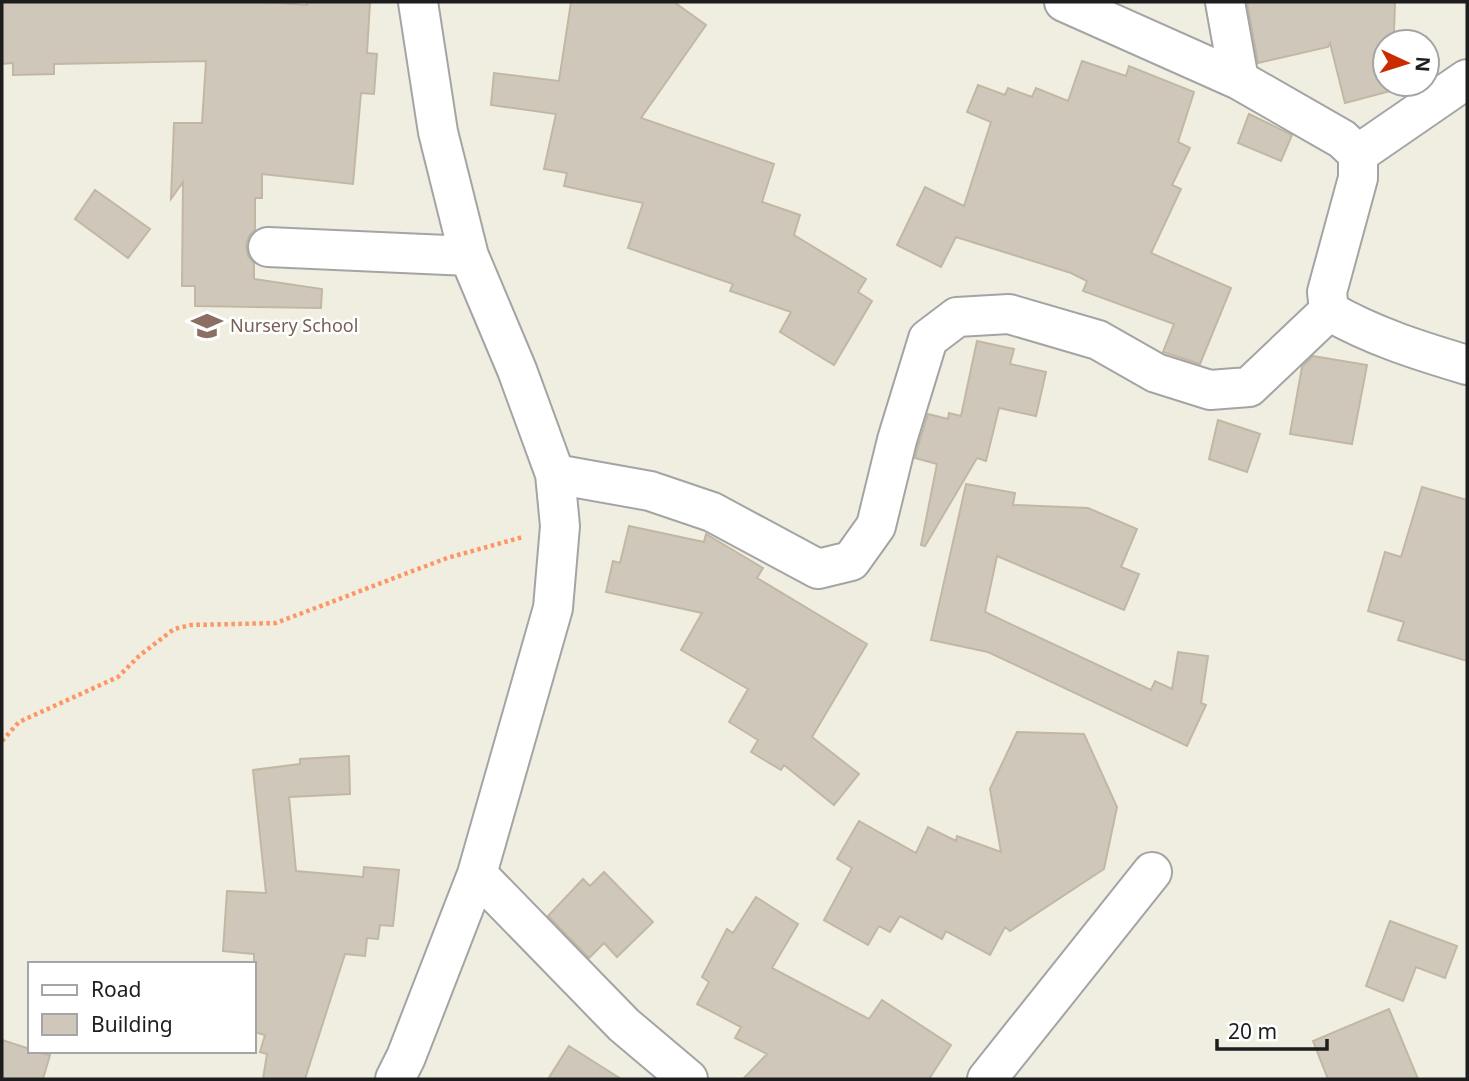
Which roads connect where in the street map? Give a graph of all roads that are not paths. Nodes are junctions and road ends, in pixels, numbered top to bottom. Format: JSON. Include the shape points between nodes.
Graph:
{"nodes":[{"id":1,"x":418,"y":2,"type":"edge"},
{"id":2,"x":1064,"y":2,"type":"edge"},
{"id":3,"x":1225,"y":2,"type":"edge"},
{"id":4,"x":1467,"y":79,"type":"edge"},
{"id":5,"x":1239,"y":80,"type":"junction"},
{"id":6,"x":1358,"y":154,"type":"junction"},
{"id":7,"x":268,"y":247,"type":"dead end"},
{"id":8,"x":469,"y":256,"type":"junction"},
{"id":9,"x":1329,"y":311,"type":"junction"},
{"id":10,"x":1467,"y":365,"type":"edge"},
{"id":11,"x":555,"y":474,"type":"junction"},
{"id":12,"x":1152,"y":873,"type":"dead end"},
{"id":13,"x":477,"y":874,"type":"junction"},
{"id":14,"x":395,"y":1079,"type":"edge"},
{"id":15,"x":688,"y":1079,"type":"edge"},
{"id":16,"x":987,"y":1079,"type":"edge"}],
"edges":[{"from":1,"to":8,"type":"street","via":[[438,132]]},
{"from":2,"to":5,"type":"street"},
{"from":3,"to":5,"type":"street"},
{"from":4,"to":6,"type":"street"},
{"from":5,"to":6,"type":"street","via":[[1342,139]]},
{"from":6,"to":9,"type":"street","via":[[1357,178],[1327,292]]},
{"from":7,"to":8,"type":"street"},
{"from":8,"to":11,"type":"street"},
{"from":9,"to":10,"type":"street","via":[[1400,343]]},
{"from":9,"to":11,"type":"street","via":[[1250,387],[1210,390],[1156,373],[1098,340],[1009,314],[957,317],[928,339],[876,526],[850,561],[818,569],[712,512],[649,491]]},
{"from":11,"to":13,"type":"street","via":[[560,526],[553,608]]},
{"from":12,"to":16,"type":"street"},
{"from":13,"to":14,"type":"street"},
{"from":13,"to":15,"type":"street","via":[[624,1025]]}]}
